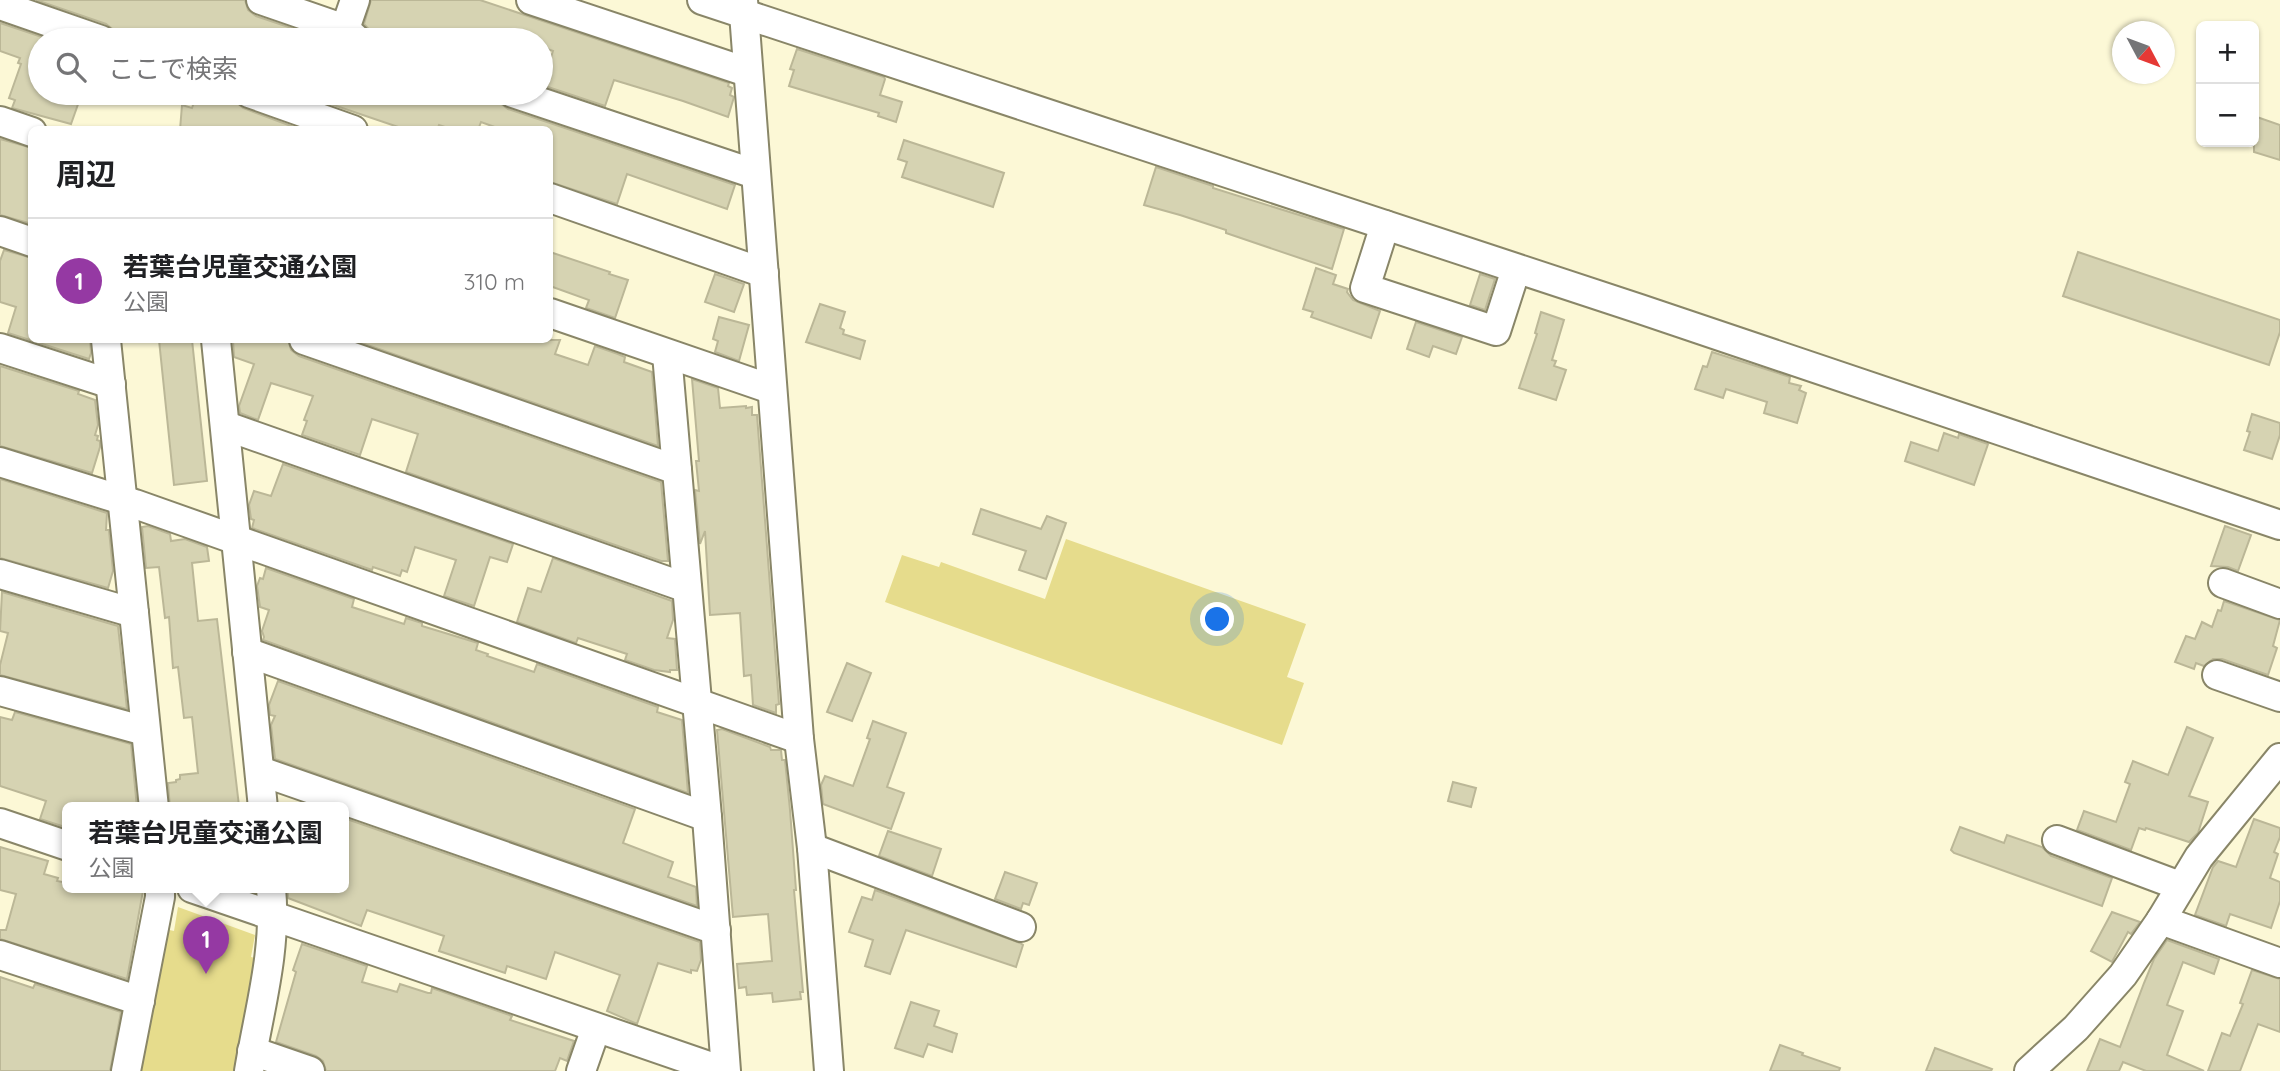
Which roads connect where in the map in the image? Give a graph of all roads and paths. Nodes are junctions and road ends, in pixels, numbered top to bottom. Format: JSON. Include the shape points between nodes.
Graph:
{"nodes":[{"id":1,"x":261,"y":0,"type":"edge"},
{"id":2,"x":355,"y":0,"type":"edge"},
{"id":3,"x":531,"y":0,"type":"edge"},
{"id":4,"x":702,"y":0,"type":"edge"},
{"id":5,"x":0,"y":5,"type":"edge"},
{"id":6,"x":743,"y":8,"type":"edge"},
{"id":7,"x":66,"y":28,"type":"edge"},
{"id":8,"x":333,"y":28,"type":"edge"},
{"id":9,"x":352,"y":28,"type":"edge"},
{"id":10,"x":747,"y":72,"type":"junction"},
{"id":11,"x":283,"y":105,"type":"edge"},
{"id":12,"x":549,"y":105,"type":"edge"},
{"id":13,"x":0,"y":121,"type":"edge"},
{"id":14,"x":342,"y":126,"type":"edge"},
{"id":15,"x":28,"y":131,"type":"edge"},
{"id":16,"x":755,"y":174,"type":"junction"},
{"id":17,"x":553,"y":199,"type":"edge"},
{"id":18,"x":1385,"y":225,"type":"junction"},
{"id":19,"x":0,"y":232,"type":"edge"},
{"id":20,"x":28,"y":241,"type":"edge"},
{"id":21,"x":1516,"y":269,"type":"junction"},
{"id":22,"x":764,"y":273,"type":"junction"},
{"id":23,"x":553,"y":314,"type":"edge"},
{"id":24,"x":106,"y":343,"type":"edge"},
{"id":25,"x":216,"y":343,"type":"edge"},
{"id":26,"x":313,"y":343,"type":"edge"},
{"id":27,"x":0,"y":348,"type":"edge"},
{"id":28,"x":667,"y":354,"type":"junction"},
{"id":29,"x":111,"y":384,"type":"junction"},
{"id":30,"x":771,"y":389,"type":"junction"},
{"id":31,"x":226,"y":426,"type":"junction"},
{"id":32,"x":0,"y":462,"type":"edge"},
{"id":33,"x":677,"y":470,"type":"junction"},
{"id":34,"x":121,"y":499,"type":"junction"},
{"id":35,"x":2280,"y":525,"type":"edge"},
{"id":36,"x":235,"y":538,"type":"junction"},
{"id":37,"x":0,"y":574,"type":"edge"},
{"id":38,"x":2223,"y":583,"type":"dead end"},
{"id":39,"x":687,"y":588,"type":"junction"},
{"id":40,"x":2280,"y":604,"type":"edge"},
{"id":41,"x":134,"y":613,"type":"junction"},
{"id":42,"x":247,"y":652,"type":"junction"},
{"id":43,"x":2217,"y":675,"type":"dead end"},
{"id":44,"x":0,"y":691,"type":"edge"},
{"id":45,"x":2280,"y":697,"type":"edge"},
{"id":46,"x":696,"y":704,"type":"junction"},
{"id":47,"x":145,"y":730,"type":"junction"},
{"id":48,"x":799,"y":739,"type":"junction"},
{"id":49,"x":2280,"y":758,"type":"edge"},
{"id":50,"x":260,"y":771,"type":"junction"},
{"id":51,"x":153,"y":802,"type":"edge"},
{"id":52,"x":263,"y":802,"type":"edge"},
{"id":53,"x":349,"y":802,"type":"edge"},
{"id":54,"x":349,"y":802,"type":"edge"},
{"id":55,"x":707,"y":817,"type":"junction"},
{"id":56,"x":0,"y":823,"type":"edge"},
{"id":57,"x":2057,"y":840,"type":"dead end"},
{"id":58,"x":62,"y":844,"type":"edge"},
{"id":59,"x":812,"y":848,"type":"junction"},
{"id":60,"x":2180,"y":886,"type":"junction"},
{"id":61,"x":160,"y":893,"type":"edge"},
{"id":62,"x":206,"y":893,"type":"edge"},
{"id":63,"x":272,"y":893,"type":"edge"},
{"id":64,"x":274,"y":917,"type":"junction"},
{"id":65,"x":2161,"y":920,"type":"junction"},
{"id":66,"x":1021,"y":927,"type":"dead end"},
{"id":67,"x":716,"y":930,"type":"junction"},
{"id":68,"x":0,"y":955,"type":"edge"},
{"id":69,"x":2280,"y":963,"type":"edge"},
{"id":70,"x":140,"y":1001,"type":"junction"},
{"id":71,"x":596,"y":1028,"type":"junction"},
{"id":72,"x":251,"y":1061,"type":"edge"},
{"id":73,"x":126,"y":1071,"type":"edge"},
{"id":74,"x":310,"y":1071,"type":"edge"},
{"id":75,"x":581,"y":1071,"type":"edge"},
{"id":76,"x":724,"y":1071,"type":"edge"},
{"id":77,"x":828,"y":1071,"type":"edge"},
{"id":78,"x":2029,"y":1071,"type":"edge"}],
"edges":[{"from":1,"to":8,"type":"street"},
{"from":2,"to":9,"type":"street"},
{"from":3,"to":10,"type":"street"},
{"from":4,"to":6,"type":"street"},
{"from":5,"to":7,"type":"street"},
{"from":6,"to":10,"type":"street"},
{"from":6,"to":18,"type":"street"},
{"from":10,"to":16,"type":"street"},
{"from":11,"to":14,"type":"street"},
{"from":12,"to":16,"type":"street"},
{"from":13,"to":15,"type":"street"},
{"from":16,"to":22,"type":"street"},
{"from":17,"to":22,"type":"street"},
{"from":18,"to":21,"type":"street"},
{"from":18,"to":21,"type":"street","via":[[1365,288],[1496,331]]},
{"from":19,"to":20,"type":"street"},
{"from":21,"to":35,"type":"street"},
{"from":22,"to":30,"type":"street"},
{"from":23,"to":28,"type":"street"},
{"from":24,"to":29,"type":"street"},
{"from":25,"to":31,"type":"street"},
{"from":26,"to":33,"type":"street"},
{"from":27,"to":29,"type":"street"},
{"from":28,"to":30,"type":"street"},
{"from":28,"to":33,"type":"street"},
{"from":29,"to":34,"type":"street"},
{"from":30,"to":48,"type":"street"},
{"from":31,"to":36,"type":"street"},
{"from":31,"to":39,"type":"street"},
{"from":32,"to":34,"type":"street"},
{"from":33,"to":39,"type":"street"},
{"from":34,"to":36,"type":"street"},
{"from":34,"to":41,"type":"street"},
{"from":36,"to":42,"type":"street"},
{"from":36,"to":46,"type":"street"},
{"from":37,"to":41,"type":"street"},
{"from":38,"to":40,"type":"street"},
{"from":39,"to":46,"type":"street"},
{"from":41,"to":47,"type":"street"},
{"from":42,"to":50,"type":"street"},
{"from":42,"to":55,"type":"street"},
{"from":43,"to":45,"type":"street"},
{"from":44,"to":47,"type":"street"},
{"from":46,"to":48,"type":"street"},
{"from":46,"to":55,"type":"street"},
{"from":47,"to":51,"type":"street"},
{"from":48,"to":59,"type":"street"},
{"from":49,"to":60,"type":"street"},
{"from":50,"to":52,"type":"street"},
{"from":50,"to":54,"type":"street"},
{"from":53,"to":67,"type":"street"},
{"from":55,"to":67,"type":"street"},
{"from":56,"to":58,"type":"street"},
{"from":57,"to":60,"type":"street"},
{"from":59,"to":66,"type":"street"},
{"from":59,"to":77,"type":"street"},
{"from":60,"to":65,"type":"street"},
{"from":61,"to":70,"type":"street"},
{"from":62,"to":64,"type":"street"},
{"from":63,"to":64,"type":"street"},
{"from":64,"to":71,"type":"street"},
{"from":64,"to":72,"type":"street"},
{"from":65,"to":69,"type":"street"},
{"from":65,"to":78,"type":"street","via":[[2099,1003]]},
{"from":67,"to":76,"type":"street"},
{"from":68,"to":70,"type":"street"},
{"from":70,"to":73,"type":"street"},
{"from":71,"to":75,"type":"street"},
{"from":71,"to":76,"type":"street"},
{"from":72,"to":74,"type":"street"}]}
